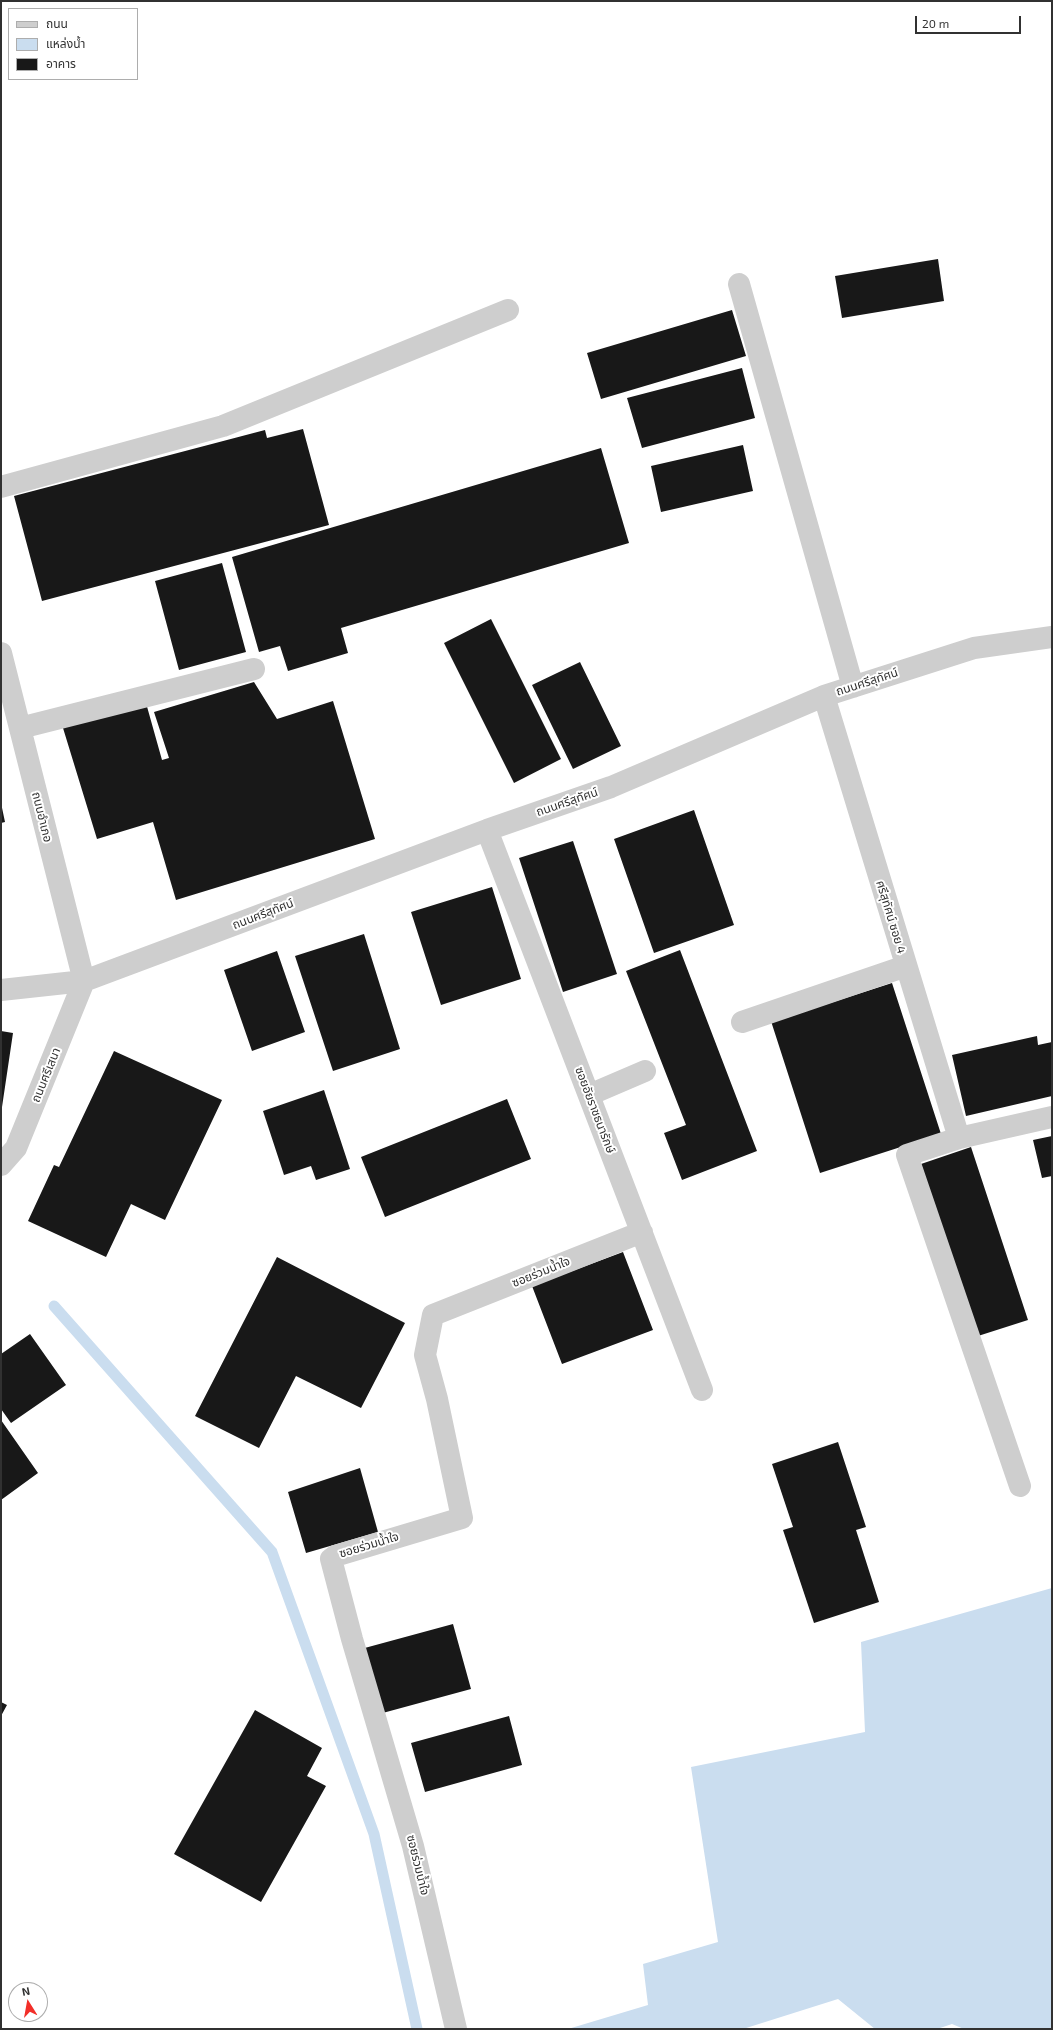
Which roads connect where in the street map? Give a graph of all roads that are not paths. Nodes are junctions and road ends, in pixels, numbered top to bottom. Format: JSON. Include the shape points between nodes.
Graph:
{"nodes":[{"id":1,"x":739,"y":284,"type":"dead end"},
{"id":2,"x":508,"y":310,"type":"dead end"},
{"id":3,"x":1,"y":487,"type":"edge"},
{"id":4,"x":1052,"y":637,"type":"edge"},
{"id":5,"x":1,"y":653,"type":"edge"},
{"id":6,"x":254,"y":669,"type":"dead end"},
{"id":7,"x":853,"y":687,"type":"junction"},
{"id":8,"x":824,"y":696,"type":"junction"},
{"id":9,"x":20,"y":728,"type":"junction"},
{"id":10,"x":487,"y":830,"type":"junction"},
{"id":11,"x":906,"y":966,"type":"junction"},
{"id":12,"x":84,"y":980,"type":"junction"},
{"id":13,"x":1,"y":990,"type":"edge"},
{"id":14,"x":742,"y":1022,"type":"dead end"},
{"id":15,"x":645,"y":1070,"type":"dead end"},
{"id":16,"x":589,"y":1095,"type":"junction"},
{"id":17,"x":1052,"y":1117,"type":"edge"},
{"id":18,"x":959,"y":1138,"type":"junction"},
{"id":19,"x":1,"y":1165,"type":"edge"},
{"id":20,"x":642,"y":1232,"type":"junction"},
{"id":21,"x":702,"y":1390,"type":"dead end"},
{"id":22,"x":1020,"y":1486,"type":"dead end"},
{"id":23,"x":456,"y":2029,"type":"edge"}],
"edges":[{"from":1,"to":7,"type":"street"},
{"from":2,"to":3,"type":"street","via":[[223,426]]},
{"from":4,"to":7,"type":"street","name":"ถนนศรีสุทัศน์","via":[[974,648]]},
{"from":5,"to":9,"type":"street","name":"ถนนอำเภอ"},
{"from":6,"to":9,"type":"street"},
{"from":7,"to":8,"type":"street","name":"ถนนศรีสุทัศน์"},
{"from":8,"to":10,"type":"street","name":"ถนนศรีสุทัศน์","via":[[611,787]]},
{"from":8,"to":11,"type":"street","name":"ศรีสุทัศน์ ซอย 4"},
{"from":9,"to":12,"type":"street","name":"ถนนอำเภอ"},
{"from":10,"to":12,"type":"street","name":"ถนนศรีสุทัศน์"},
{"from":10,"to":16,"type":"street","name":"ซอยอัยราชธนารักษ์"},
{"from":11,"to":14,"type":"street"},
{"from":11,"to":18,"type":"street","name":"ศรีสุทัศน์ ซอย 4"},
{"from":12,"to":13,"type":"street","name":"ถนนศรีสุทัศน์"},
{"from":12,"to":19,"type":"street","name":"ถนนศรีเสนา","via":[[16,1148]]},
{"from":15,"to":16,"type":"street"},
{"from":16,"to":20,"type":"street","name":"ซอยอัยราชธนารักษ์"},
{"from":17,"to":18,"type":"street"},
{"from":18,"to":22,"type":"street","via":[[907,1155]]},
{"from":20,"to":21,"type":"street","name":"ซอยอัยราชธนารักษ์"},
{"from":20,"to":23,"type":"street","name":"ซอยร่วมน้ำใจ","via":[[433,1315],[425,1355],[462,1518],[331,1559],[352,1639],[414,1846]]}]}
